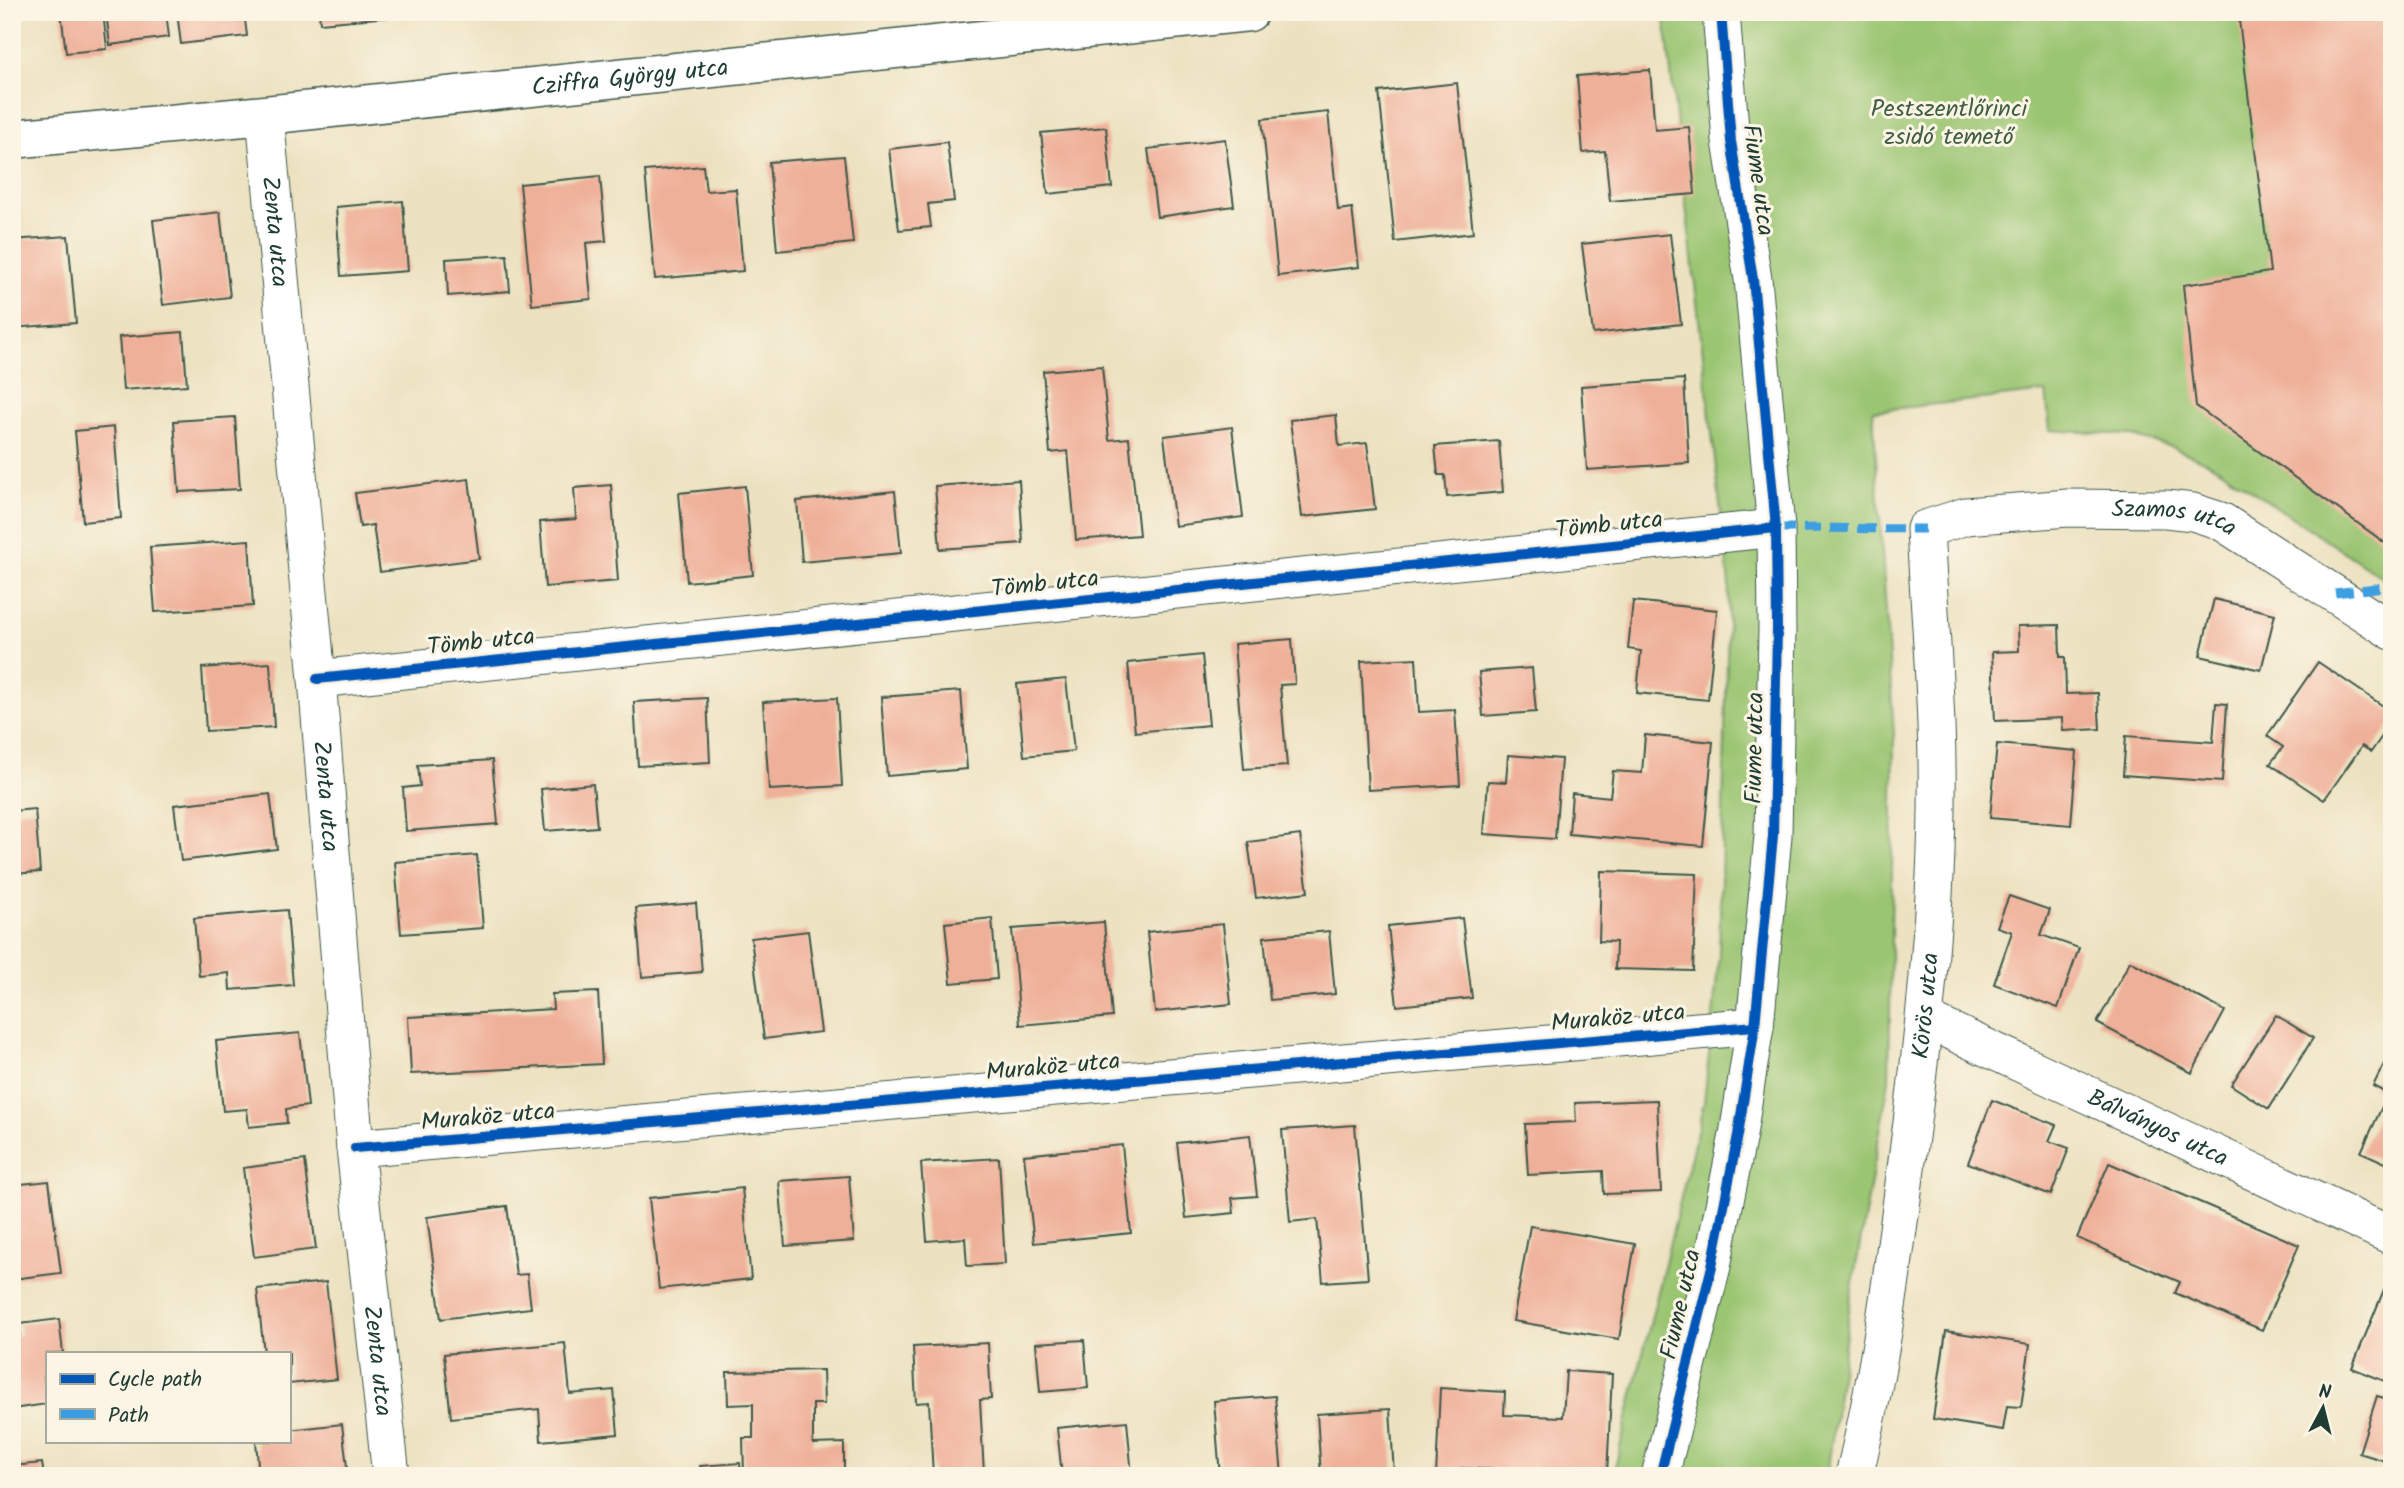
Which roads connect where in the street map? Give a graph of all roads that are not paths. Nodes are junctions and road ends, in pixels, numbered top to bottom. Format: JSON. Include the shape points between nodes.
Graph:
{"nodes":[{"id":1,"x":1249,"y":12,"type":"edge"},
{"id":2,"x":1721,"y":12,"type":"edge"},
{"id":3,"x":265,"y":115,"type":"junction"},
{"id":4,"x":12,"y":139,"type":"edge"},
{"id":5,"x":1776,"y":528,"type":"junction"},
{"id":6,"x":1925,"y":529,"type":"joint"},
{"id":7,"x":2392,"y":631,"type":"edge"},
{"id":8,"x":317,"y":679,"type":"junction"},
{"id":9,"x":1925,"y":1019,"type":"junction"},
{"id":10,"x":1755,"y":1026,"type":"junction"},
{"id":11,"x":355,"y":1148,"type":"junction"},
{"id":12,"x":2392,"y":1236,"type":"edge"},
{"id":13,"x":391,"y":1476,"type":"edge"},
{"id":14,"x":1660,"y":1476,"type":"edge"},
{"id":15,"x":1854,"y":1476,"type":"edge"}],
"edges":[{"from":1,"to":3,"type":"street","name":"Cziffra György utca"},
{"from":2,"to":5,"type":"street","name":"Fiume utca","via":[[1731,142],[1752,279]]},
{"from":3,"to":4,"type":"street","name":"Cziffra György utca"},
{"from":3,"to":8,"type":"street","name":"Zenta utca"},
{"from":5,"to":8,"type":"street","name":"Tömb utca"},
{"from":5,"to":10,"type":"street","name":"Fiume utca","via":[[1773,836]]},
{"from":6,"to":7,"type":"street","name":"Szamos utca","via":[[1966,516],[2068,508],[2193,512],[2221,520]]},
{"from":6,"to":9,"type":"street","name":"Körös utca","via":[[1937,760],[1936,859]]},
{"from":8,"to":11,"type":"street","name":"Zenta utca"},
{"from":9,"to":12,"type":"street","name":"Bálványos utca"},
{"from":9,"to":15,"type":"street","name":"Körös utca","via":[[1889,1297]]},
{"from":10,"to":11,"type":"street","name":"Muraköz utca"},
{"from":10,"to":14,"type":"street","name":"Fiume utca","via":[[1712,1266]]},
{"from":11,"to":13,"type":"street","name":"Zenta utca"}]}
